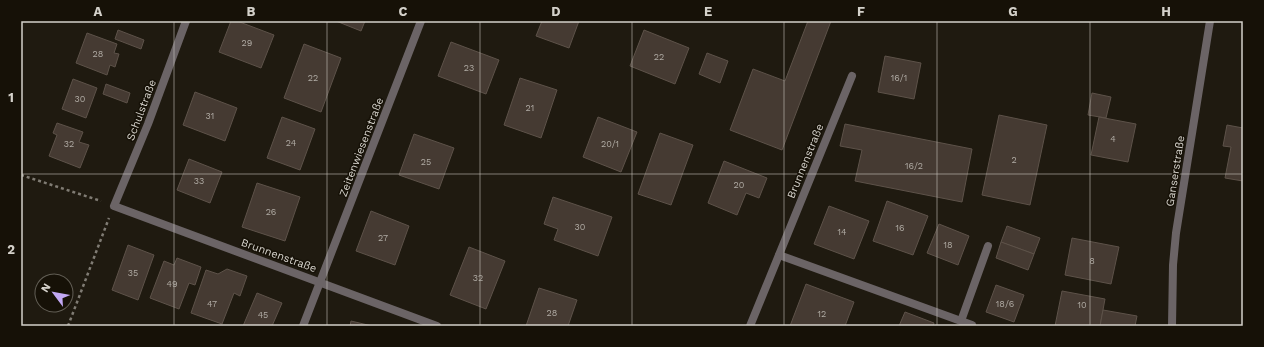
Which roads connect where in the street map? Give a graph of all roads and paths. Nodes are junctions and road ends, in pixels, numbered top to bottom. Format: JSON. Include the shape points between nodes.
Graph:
{"nodes":[{"id":1,"x":186,"y":21,"type":"edge"},
{"id":2,"x":421,"y":21,"type":"edge"},
{"id":3,"x":1210,"y":21,"type":"edge"},
{"id":4,"x":852,"y":76,"type":"dead end"},
{"id":5,"x":21,"y":175,"type":"edge"},
{"id":6,"x":114,"y":206,"type":"junction"},
{"id":7,"x":988,"y":246,"type":"dead end"},
{"id":8,"x":779,"y":255,"type":"junction"},
{"id":9,"x":320,"y":281,"type":"junction"},
{"id":10,"x":961,"y":321,"type":"junction"},
{"id":11,"x":972,"y":325,"type":"dead end"},
{"id":12,"x":68,"y":326,"type":"edge"},
{"id":13,"x":303,"y":326,"type":"edge"},
{"id":14,"x":437,"y":326,"type":"edge"},
{"id":15,"x":750,"y":326,"type":"edge"},
{"id":16,"x":1172,"y":326,"type":"edge"}],
"edges":[{"from":1,"to":6,"type":"street","name":"Schulstraße"},
{"from":2,"to":9,"type":"street","name":"Zeitenwiesenstraße"},
{"from":3,"to":16,"type":"street","name":"Ganserstraße","via":[[1176,234]]},
{"from":4,"to":8,"type":"street","name":"Brunnenstraße"},
{"from":5,"to":6,"type":"path"},
{"from":6,"to":9,"type":"street","name":"Brunnenstraße"},
{"from":6,"to":12,"type":"path"},
{"from":7,"to":10,"type":"street"},
{"from":8,"to":10,"type":"street"},
{"from":8,"to":15,"type":"street","name":"Brunnenstraße"},
{"from":9,"to":13,"type":"street","name":"Zeitenwiesenstraße"},
{"from":9,"to":14,"type":"street","name":"Brunnenstraße"},
{"from":10,"to":11,"type":"street"}]}
